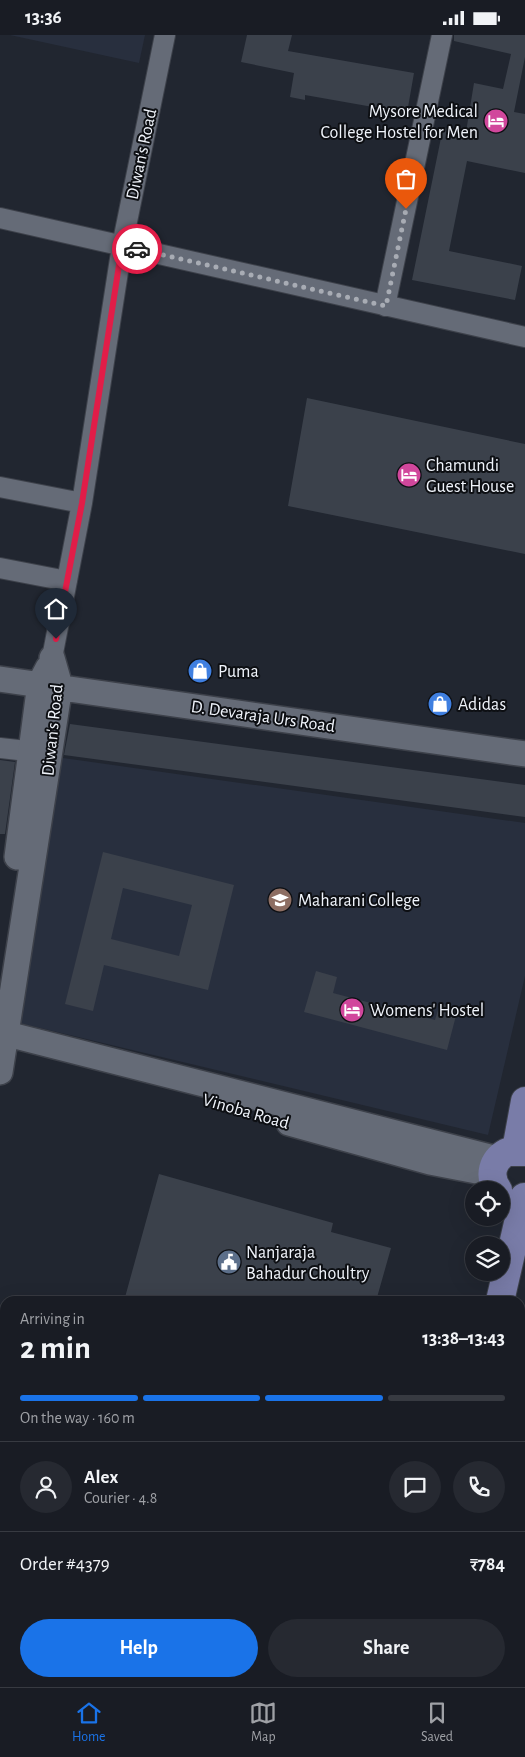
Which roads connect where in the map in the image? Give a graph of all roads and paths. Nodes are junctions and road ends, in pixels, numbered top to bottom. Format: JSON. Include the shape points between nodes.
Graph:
{"nodes":[{"id":1,"x":165,"y":35,"type":"edge"},
{"id":2,"x":442,"y":35,"type":"edge"},
{"id":3,"x":0,"y":218,"type":"edge"},
{"id":4,"x":122,"y":246,"type":"junction"},
{"id":5,"x":386,"y":306,"type":"junction"},
{"id":6,"x":525,"y":337,"type":"edge"},
{"id":7,"x":0,"y":487,"type":"edge"},
{"id":8,"x":82,"y":503,"type":"junction"},
{"id":9,"x":0,"y":568,"type":"edge"},
{"id":10,"x":67,"y":581,"type":"junction"},
{"id":11,"x":52,"y":658,"type":"joint"},
{"id":12,"x":0,"y":679,"type":"edge"},
{"id":13,"x":50,"y":685,"type":"junction"},
{"id":14,"x":0,"y":748,"type":"edge"},
{"id":15,"x":41,"y":753,"type":"junction"},
{"id":16,"x":525,"y":754,"type":"edge"},
{"id":17,"x":0,"y":989,"type":"edge"},
{"id":18,"x":2,"y":1036,"type":"edge"},
{"id":19,"x":0,"y":1072,"type":"edge"},
{"id":20,"x":525,"y":1101,"type":"edge"},
{"id":21,"x":494,"y":1181,"type":"edge"},
{"id":22,"x":509,"y":1181,"type":"edge"},
{"id":23,"x":505,"y":1226,"type":"edge"},
{"id":24,"x":485,"y":1281,"type":"edge"},
{"id":25,"x":482,"y":1296,"type":"edge"},
{"id":26,"x":500,"y":1296,"type":"edge"}],
"edges":[{"from":1,"to":4,"type":"street","name":"Diwan's Road"},
{"from":2,"to":5,"type":"street"},
{"from":3,"to":4,"type":"street"},
{"from":4,"to":5,"type":"street"},
{"from":4,"to":8,"type":"street","name":"Diwan's Road"},
{"from":5,"to":6,"type":"street"},
{"from":7,"to":8,"type":"street"},
{"from":8,"to":10,"type":"street","name":"Diwan's Road"},
{"from":9,"to":10,"type":"street"},
{"from":10,"to":11,"type":"street","name":"Diwan's Road"},
{"from":11,"to":13,"type":"street"},
{"from":12,"to":13,"type":"street","name":"D. Devaraja Urs Road"},
{"from":13,"to":15,"type":"street"},
{"from":13,"to":16,"type":"street","name":"D. Devaraja Urs Road"},
{"from":14,"to":15,"type":"street"},
{"from":15,"to":17,"type":"street"},
{"from":15,"to":18,"type":"street","name":"Diwan's Road"},
{"from":18,"to":19,"type":"street","name":"Diwan's Road"},
{"from":18,"to":21,"type":"street","name":"Vinoba Road","via":[[12,1046]]},
{"from":20,"to":22,"type":"main road"},
{"from":23,"to":26,"type":"main road"},
{"from":24,"to":25,"type":"main road"}]}
